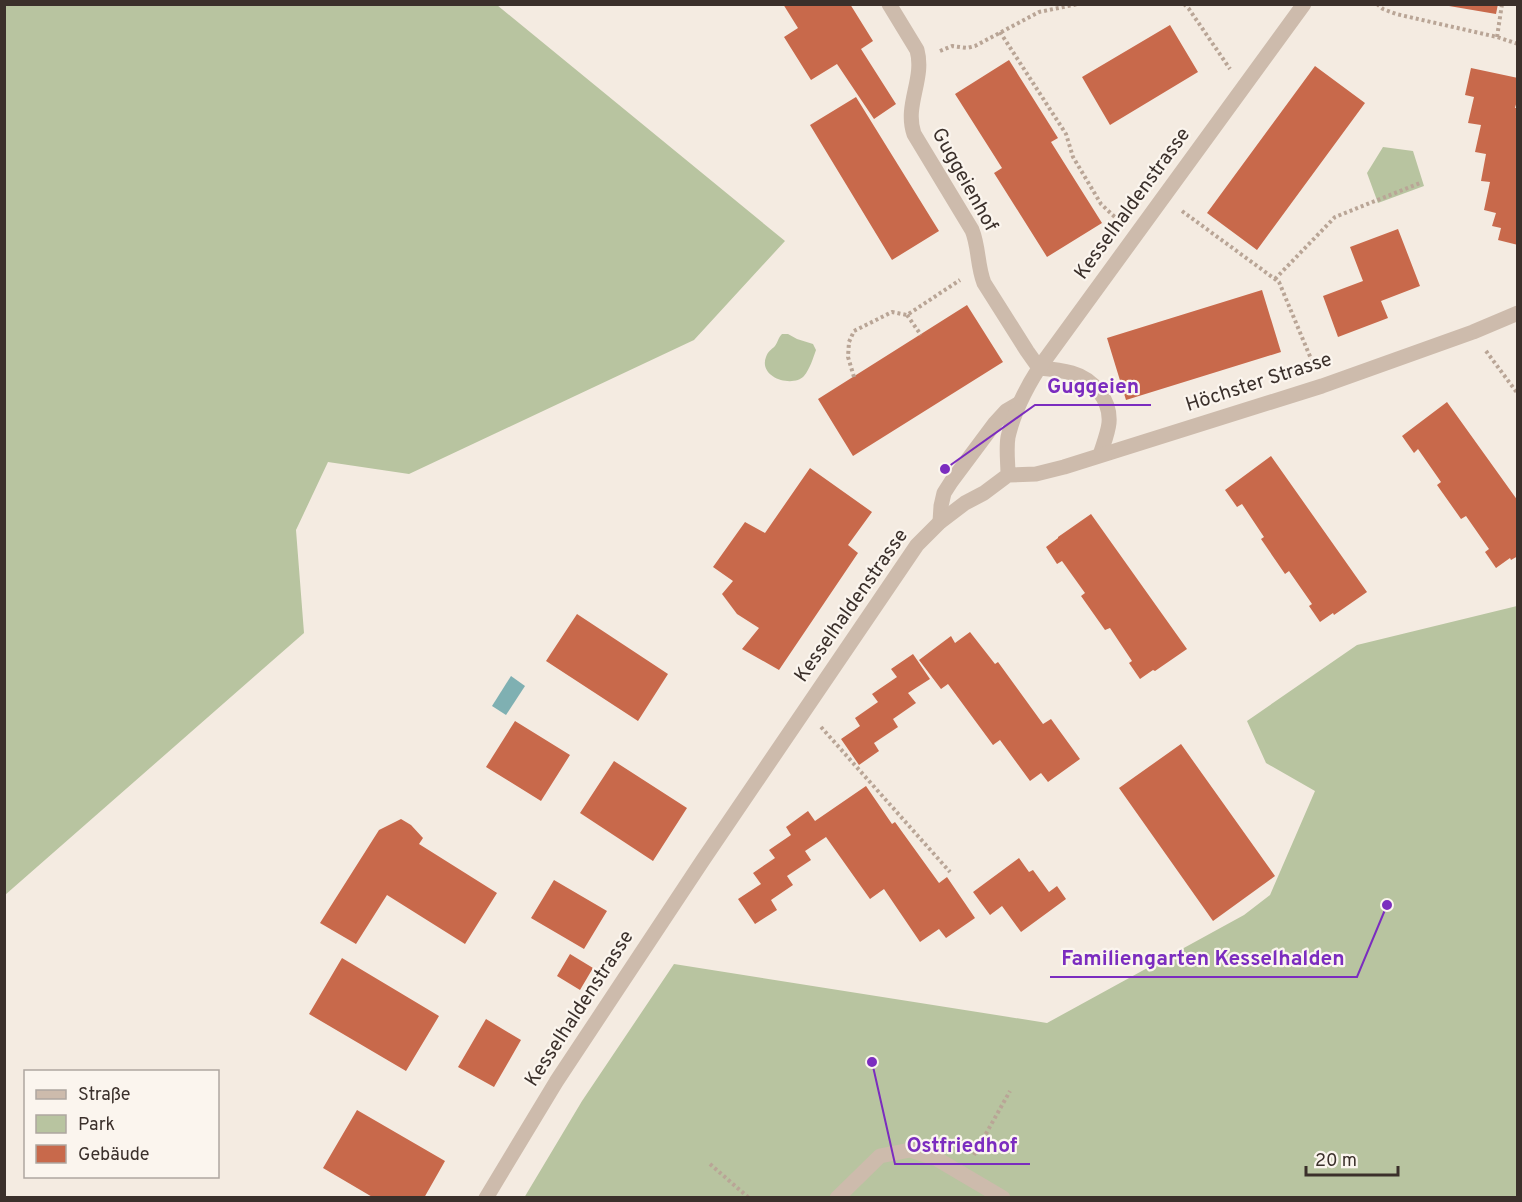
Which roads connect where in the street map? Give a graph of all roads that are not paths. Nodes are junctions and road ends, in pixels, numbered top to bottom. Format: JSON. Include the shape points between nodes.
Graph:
{"nodes":[{"id":1,"x":889,"y":4,"type":"edge"},
{"id":2,"x":1304,"y":4,"type":"edge"},
{"id":3,"x":1518,"y":313,"type":"edge"},
{"id":4,"x":1039,"y":368,"type":"junction"},
{"id":5,"x":1018,"y":404,"type":"junction"},
{"id":6,"x":1100,"y":455,"type":"junction"},
{"id":7,"x":1008,"y":475,"type":"junction"},
{"id":8,"x":940,"y":522,"type":"junction"},
{"id":9,"x":486,"y":1197,"type":"edge"},
{"id":10,"x":837,"y":1197,"type":"edge"},
{"id":11,"x":1003,"y":1197,"type":"edge"}],
"edges":[{"from":1,"to":4,"type":"street","name":"Guggeienhof","via":[[919,59],[910,122],[914,134],[972,230],[984,283]]},
{"from":2,"to":4,"type":"street","name":"Kesselhaldenstrasse"},
{"from":3,"to":6,"type":"street","name":"Höchster Strasse","via":[[1322,387]]},
{"from":4,"to":5,"type":"street","name":"Kesselhaldenstrasse"},
{"from":4,"to":6,"type":"street","via":[[1073,374],[1101,393],[1109,423]]},
{"from":5,"to":7,"type":"street","name":"Kesselhaldenstrasse","via":[[1008,437]]},
{"from":5,"to":8,"type":"street","via":[[995,423],[951,482],[944,493]]},
{"from":6,"to":7,"type":"street","name":"Höchster Strasse","via":[[1036,474]]},
{"from":7,"to":8,"type":"street","name":"Kesselhaldenstrasse"},
{"from":8,"to":9,"type":"street","name":"Kesselhaldenstrasse","via":[[917,545],[703,860],[556,1082]]},
{"from":10,"to":11,"type":"street","via":[[880,1156],[910,1150],[937,1159]]}]}
